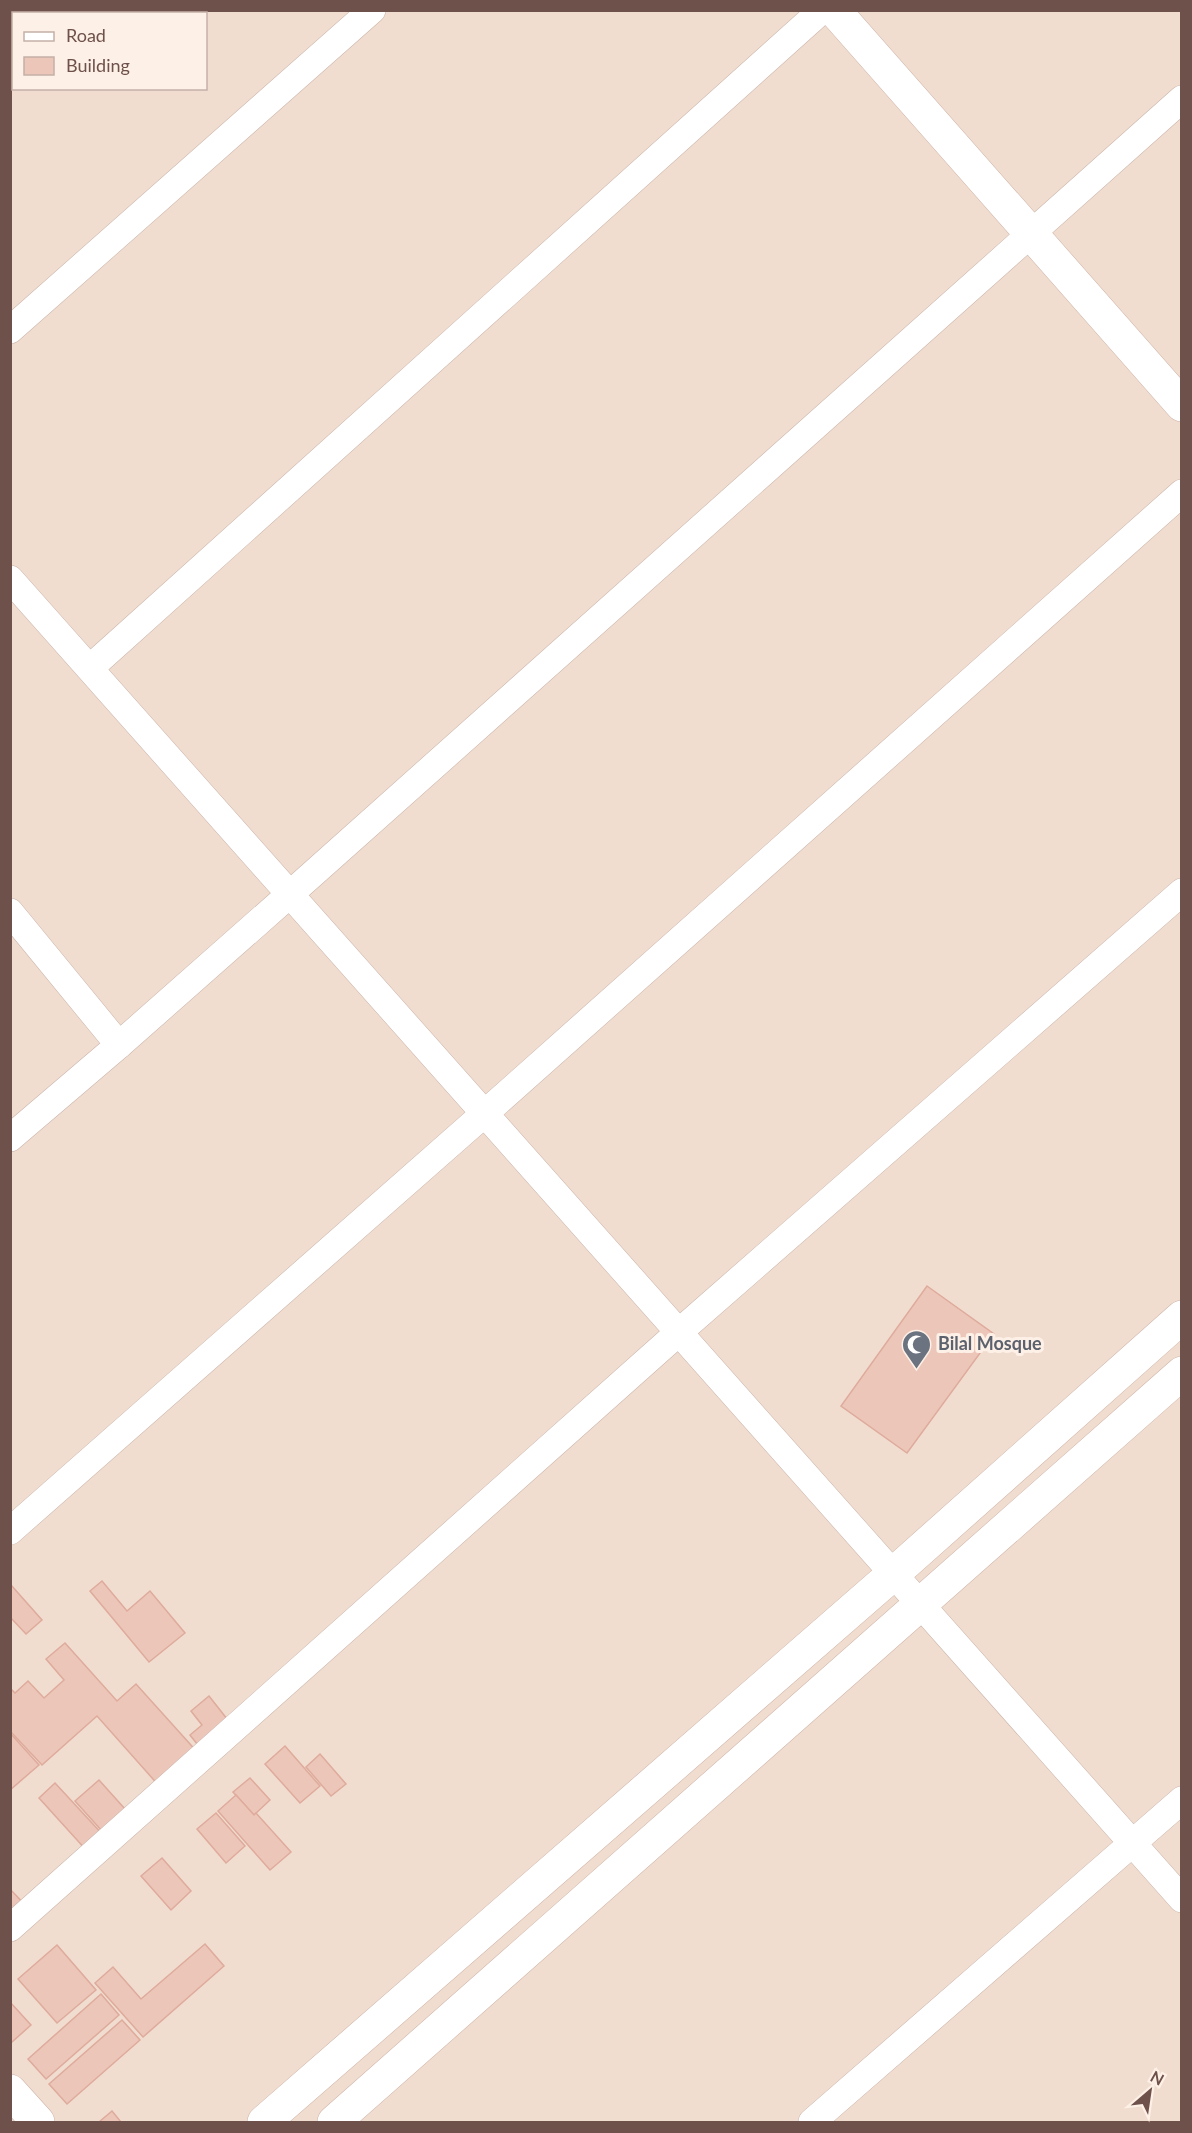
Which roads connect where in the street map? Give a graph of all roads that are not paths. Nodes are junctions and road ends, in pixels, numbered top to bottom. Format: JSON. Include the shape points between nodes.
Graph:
{"nodes":[{"id":1,"x":372,"y":10,"type":"edge"},
{"id":2,"x":822,"y":10,"type":"edge"},
{"id":3,"x":834,"y":10,"type":"edge"},
{"id":4,"x":1182,"y":99,"type":"edge"},
{"id":5,"x":1031,"y":232,"type":"junction"},
{"id":6,"x":10,"y":330,"type":"edge"},
{"id":7,"x":1182,"y":405,"type":"edge"},
{"id":8,"x":1182,"y":493,"type":"edge"},
{"id":9,"x":10,"y":579,"type":"edge"},
{"id":10,"x":90,"y":668,"type":"junction"},
{"id":11,"x":1182,"y":892,"type":"edge"},
{"id":12,"x":289,"y":895,"type":"junction"},
{"id":13,"x":10,"y":912,"type":"edge"},
{"id":14,"x":119,"y":1045,"type":"junction"},
{"id":15,"x":484,"y":1114,"type":"junction"},
{"id":16,"x":10,"y":1138,"type":"edge"},
{"id":17,"x":1182,"y":1317,"type":"edge"},
{"id":18,"x":678,"y":1333,"type":"junction"},
{"id":19,"x":1182,"y":1373,"type":"edge"},
{"id":20,"x":10,"y":1531,"type":"edge"},
{"id":21,"x":892,"y":1575,"type":"junction"},
{"id":22,"x":920,"y":1604,"type":"junction"},
{"id":23,"x":1182,"y":1800,"type":"edge"},
{"id":24,"x":1132,"y":1843,"type":"junction"},
{"id":25,"x":1182,"y":1899,"type":"edge"},
{"id":26,"x":10,"y":1928,"type":"edge"},
{"id":27,"x":10,"y":2091,"type":"edge"},
{"id":28,"x":38,"y":2122,"type":"edge"},
{"id":29,"x":264,"y":2122,"type":"edge"},
{"id":30,"x":334,"y":2122,"type":"edge"},
{"id":31,"x":812,"y":2122,"type":"edge"}],
"edges":[{"from":1,"to":6,"type":"street"},
{"from":2,"to":10,"type":"street"},
{"from":3,"to":5,"type":"street"},
{"from":4,"to":5,"type":"street"},
{"from":5,"to":7,"type":"street"},
{"from":5,"to":12,"type":"street"},
{"from":8,"to":15,"type":"street"},
{"from":9,"to":10,"type":"street"},
{"from":10,"to":12,"type":"street"},
{"from":11,"to":18,"type":"street"},
{"from":12,"to":14,"type":"street"},
{"from":12,"to":15,"type":"street"},
{"from":13,"to":14,"type":"street"},
{"from":14,"to":16,"type":"street"},
{"from":15,"to":18,"type":"street"},
{"from":15,"to":20,"type":"street"},
{"from":17,"to":21,"type":"street"},
{"from":18,"to":21,"type":"street"},
{"from":18,"to":26,"type":"street"},
{"from":19,"to":22,"type":"street"},
{"from":21,"to":22,"type":"street"},
{"from":21,"to":29,"type":"street"},
{"from":22,"to":24,"type":"street"},
{"from":22,"to":30,"type":"street"},
{"from":23,"to":24,"type":"street"},
{"from":24,"to":25,"type":"street"},
{"from":24,"to":31,"type":"street"},
{"from":27,"to":28,"type":"street"}]}
